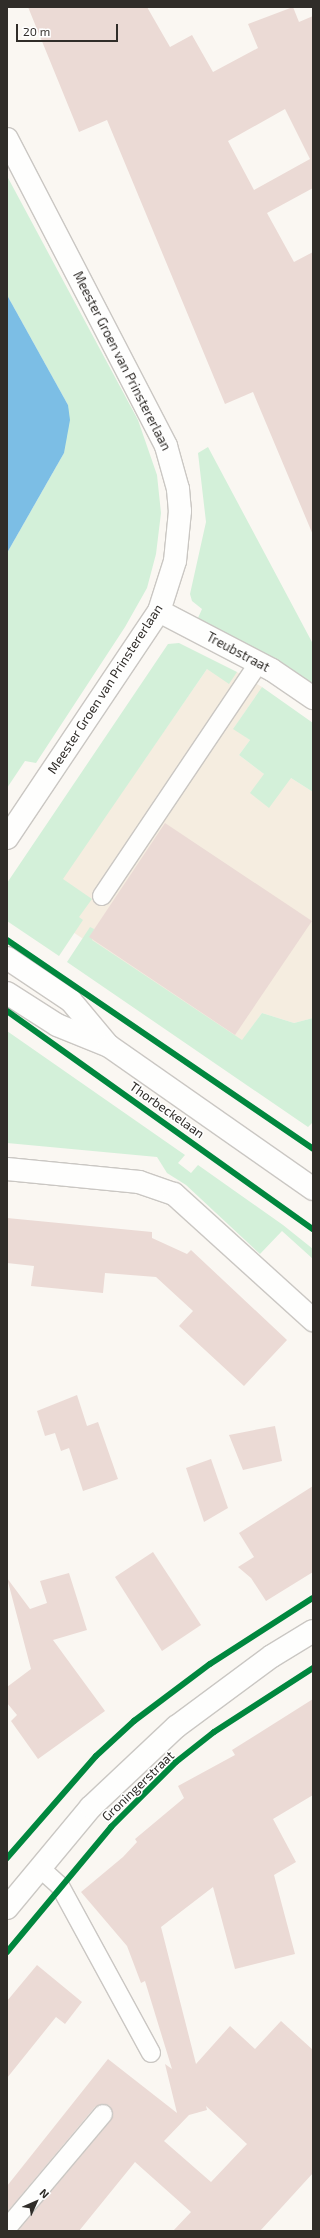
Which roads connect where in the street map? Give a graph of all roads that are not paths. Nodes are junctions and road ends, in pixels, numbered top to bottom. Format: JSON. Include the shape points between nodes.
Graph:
{"nodes":[{"id":1,"x":7,"y":139,"type":"edge"},
{"id":2,"x":159,"y":612,"type":"junction"},
{"id":3,"x":259,"y":662,"type":"junction"},
{"id":4,"x":313,"y":698,"type":"edge"},
{"id":5,"x":7,"y":838,"type":"edge"},
{"id":6,"x":102,"y":896,"type":"dead end"},
{"id":7,"x":7,"y":958,"type":"edge"},
{"id":8,"x":7,"y":993,"type":"edge"},
{"id":9,"x":109,"y":1046,"type":"junction"},
{"id":10,"x":7,"y":1169,"type":"edge"},
{"id":11,"x":313,"y":1189,"type":"edge"},
{"id":12,"x":313,"y":1320,"type":"edge"},
{"id":13,"x":313,"y":1631,"type":"edge"},
{"id":14,"x":40,"y":1868,"type":"junction"},
{"id":15,"x":7,"y":1908,"type":"edge"},
{"id":16,"x":151,"y":2054,"type":"dead end"},
{"id":17,"x":103,"y":2114,"type":"dead end"},
{"id":18,"x":7,"y":2228,"type":"edge"}],
"edges":[{"from":1,"to":2,"type":"street","name":"Meester Groen van Prinstererlaan","via":[[143,398],[173,466],[178,489],[180,533],[168,587]]},
{"from":2,"to":3,"type":"street","name":"Treubstraat"},
{"from":2,"to":5,"type":"street","name":"Meester Groen van Prinstererlaan"},
{"from":3,"to":4,"type":"street","name":"Treubstraat"},
{"from":3,"to":6,"type":"lane"},
{"from":7,"to":9,"type":"street","name":"Thorbeckelaan","via":[[71,1001]]},
{"from":8,"to":9,"type":"street","name":"Thorbeckelaan","via":[[57,1025]]},
{"from":9,"to":11,"type":"street","name":"Thorbeckelaan"},
{"from":10,"to":12,"type":"street","via":[[139,1182],[174,1194]]},
{"from":13,"to":14,"type":"street","name":"Groningerstraat","via":[[272,1656],[176,1728],[91,1807]]},
{"from":14,"to":15,"type":"street","name":"Groningerstraat"},
{"from":14,"to":16,"type":"lane","via":[[60,1886]]},
{"from":17,"to":18,"type":"lane"}]}
